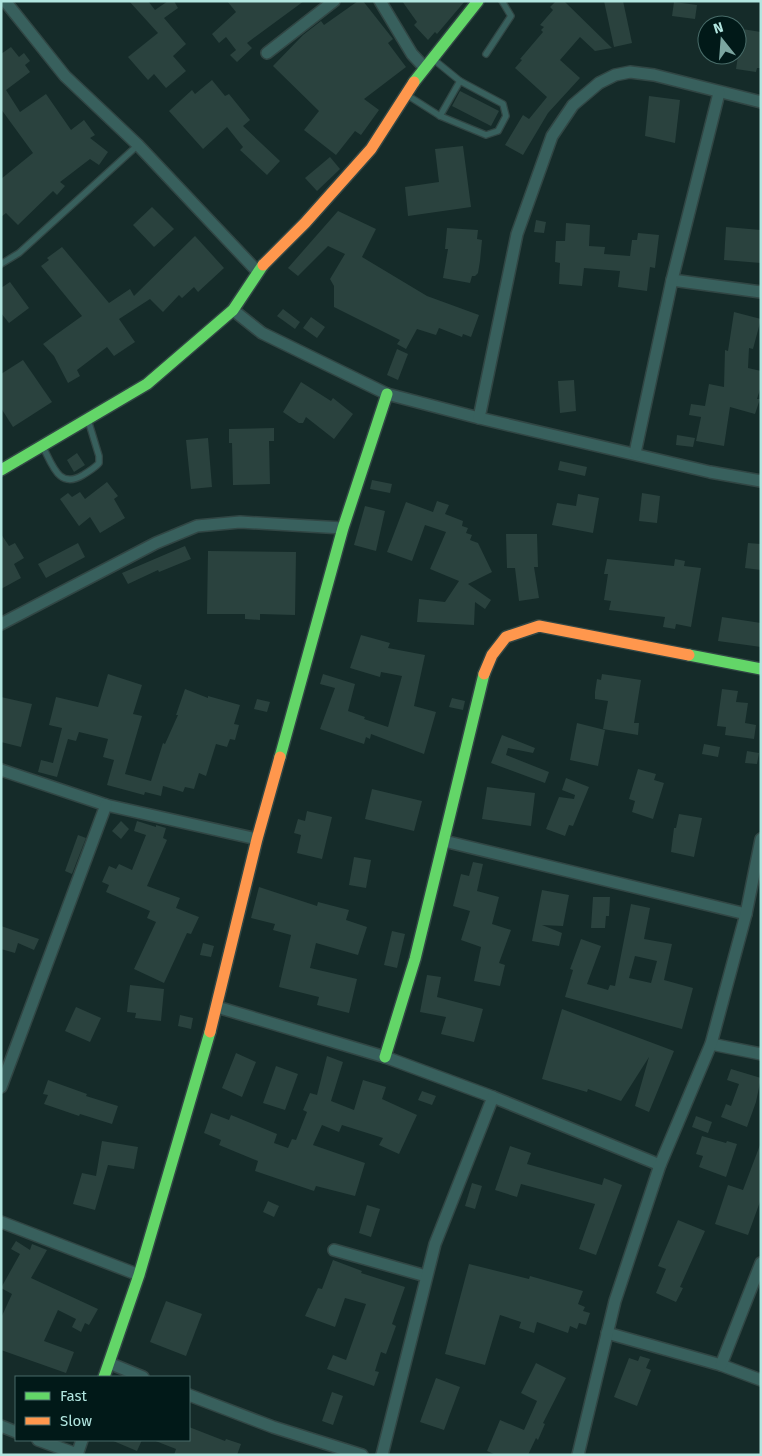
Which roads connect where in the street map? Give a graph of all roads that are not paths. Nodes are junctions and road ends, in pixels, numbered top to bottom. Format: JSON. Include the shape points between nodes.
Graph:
{"nodes":[{"id":1,"x":5,"y":1,"type":"edge"},
{"id":2,"x":334,"y":1,"type":"edge"},
{"id":3,"x":380,"y":1,"type":"edge"},
{"id":4,"x":478,"y":1,"type":"edge"},
{"id":5,"x":502,"y":1,"type":"edge"},
{"id":6,"x":267,"y":53,"type":"dead end"},
{"id":7,"x":486,"y":54,"type":"dead end"},
{"id":8,"x":433,"y":58,"type":"junction"},
{"id":9,"x":425,"y":68,"type":"junction"},
{"id":10,"x":460,"y":81,"type":"junction"},
{"id":11,"x":405,"y":93,"type":"junction"},
{"id":12,"x":719,"y":93,"type":"junction"},
{"id":13,"x":761,"y":102,"type":"edge"},
{"id":14,"x":440,"y":116,"type":"junction"},
{"id":15,"x":138,"y":144,"type":"junction"},
{"id":16,"x":1,"y":264,"type":"edge"},
{"id":17,"x":257,"y":272,"type":"junction"},
{"id":18,"x":672,"y":280,"type":"junction"},
{"id":19,"x":761,"y":292,"type":"edge"},
{"id":20,"x":233,"y":310,"type":"junction"},
{"id":21,"x":387,"y":394,"type":"junction"},
{"id":22,"x":88,"y":417,"type":"junction"},
{"id":23,"x":479,"y":418,"type":"junction"},
{"id":24,"x":43,"y":448,"type":"junction"},
{"id":25,"x":635,"y":453,"type":"junction"},
{"id":26,"x":1,"y":470,"type":"edge"},
{"id":27,"x":761,"y":481,"type":"edge"},
{"id":28,"x":343,"y":528,"type":"junction"},
{"id":29,"x":1,"y":624,"type":"edge"},
{"id":30,"x":761,"y":670,"type":"edge"},
{"id":31,"x":1,"y":770,"type":"edge"},
{"id":32,"x":106,"y":804,"type":"junction"},
{"id":33,"x":761,"y":838,"type":"edge"},
{"id":34,"x":257,"y":839,"type":"junction"},
{"id":35,"x":444,"y":841,"type":"junction"},
{"id":36,"x":746,"y":914,"type":"junction"},
{"id":37,"x":217,"y":1008,"type":"junction"},
{"id":38,"x":711,"y":1044,"type":"junction"},
{"id":39,"x":761,"y":1054,"type":"edge"},
{"id":40,"x":385,"y":1057,"type":"junction"},
{"id":41,"x":1,"y":1087,"type":"edge"},
{"id":42,"x":493,"y":1097,"type":"junction"},
{"id":43,"x":660,"y":1165,"type":"junction"},
{"id":44,"x":1,"y":1222,"type":"edge"},
{"id":45,"x":334,"y":1250,"type":"dead end"},
{"id":46,"x":761,"y":1263,"type":"edge"},
{"id":47,"x":139,"y":1275,"type":"junction"},
{"id":48,"x":426,"y":1276,"type":"junction"},
{"id":49,"x":607,"y":1333,"type":"junction"},
{"id":50,"x":109,"y":1363,"type":"junction"},
{"id":51,"x":721,"y":1366,"type":"junction"},
{"id":52,"x":104,"y":1376,"type":"edge"},
{"id":53,"x":141,"y":1376,"type":"edge"},
{"id":54,"x":761,"y":1380,"type":"edge"},
{"id":55,"x":190,"y":1395,"type":"edge"},
{"id":56,"x":1,"y":1426,"type":"edge"},
{"id":57,"x":15,"y":1432,"type":"edge"},
{"id":58,"x":41,"y":1441,"type":"edge"},
{"id":59,"x":82,"y":1441,"type":"edge"},
{"id":60,"x":77,"y":1454,"type":"edge"},
{"id":61,"x":362,"y":1455,"type":"edge"},
{"id":62,"x":382,"y":1455,"type":"edge"},
{"id":63,"x":578,"y":1455,"type":"edge"}],
"edges":[{"from":1,"to":15,"type":"street","via":[[65,76]]},
{"from":2,"to":6,"type":"street"},
{"from":3,"to":9,"type":"street","via":[[412,54]]},
{"from":4,"to":8,"type":"street"},
{"from":5,"to":7,"type":"lane","via":[[511,16]]},
{"from":8,"to":9,"type":"street"},
{"from":8,"to":10,"type":"lane"},
{"from":9,"to":11,"type":"street"},
{"from":10,"to":14,"type":"lane"},
{"from":10,"to":14,"type":"lane","via":[[503,104],[506,116],[498,131],[486,135]]},
{"from":11,"to":14,"type":"lane"},
{"from":11,"to":17,"type":"street","via":[[371,149]]},
{"from":12,"to":13,"type":"street"},
{"from":12,"to":18,"type":"street"},
{"from":12,"to":23,"type":"street","via":[[654,75],[630,72],[599,83],[573,105],[552,136],[517,234]]},
{"from":15,"to":16,"type":"lane","via":[[19,253]]},
{"from":15,"to":17,"type":"street"},
{"from":17,"to":20,"type":"street"},
{"from":18,"to":19,"type":"street"},
{"from":18,"to":25,"type":"street"},
{"from":20,"to":21,"type":"street","via":[[262,333]]},
{"from":20,"to":22,"type":"street","via":[[147,384]]},
{"from":21,"to":23,"type":"street"},
{"from":21,"to":28,"type":"street"},
{"from":22,"to":24,"type":"street"},
{"from":22,"to":24,"type":"lane","via":[[99,456],[96,466],[76,479],[65,479],[57,473]]},
{"from":23,"to":25,"type":"street"},
{"from":24,"to":26,"type":"street"},
{"from":25,"to":27,"type":"street"},
{"from":28,"to":29,"type":"street","via":[[240,522],[197,526],[156,543]]},
{"from":28,"to":34,"type":"street"},
{"from":30,"to":35,"type":"street","via":[[539,626],[513,632],[497,643],[486,665]]},
{"from":31,"to":32,"type":"street"},
{"from":32,"to":34,"type":"street"},
{"from":32,"to":41,"type":"street"},
{"from":33,"to":36,"type":"street"},
{"from":34,"to":37,"type":"street"},
{"from":35,"to":36,"type":"street"},
{"from":35,"to":40,"type":"street","via":[[415,959]]},
{"from":36,"to":38,"type":"street"},
{"from":37,"to":40,"type":"street"},
{"from":37,"to":47,"type":"street"},
{"from":38,"to":39,"type":"street"},
{"from":38,"to":43,"type":"street"},
{"from":40,"to":42,"type":"street"},
{"from":42,"to":43,"type":"street"},
{"from":42,"to":48,"type":"street","via":[[446,1214]]},
{"from":43,"to":49,"type":"street"},
{"from":44,"to":47,"type":"street"},
{"from":45,"to":48,"type":"street"},
{"from":46,"to":51,"type":"street"},
{"from":47,"to":50,"type":"street"},
{"from":48,"to":62,"type":"street"},
{"from":49,"to":51,"type":"street"},
{"from":49,"to":63,"type":"street"},
{"from":50,"to":52,"type":"street"},
{"from":50,"to":53,"type":"street"},
{"from":51,"to":54,"type":"street"},
{"from":55,"to":61,"type":"street","via":[[273,1427]]},
{"from":56,"to":57,"type":"street"},
{"from":58,"to":60,"type":"street"},
{"from":59,"to":60,"type":"street"}]}
